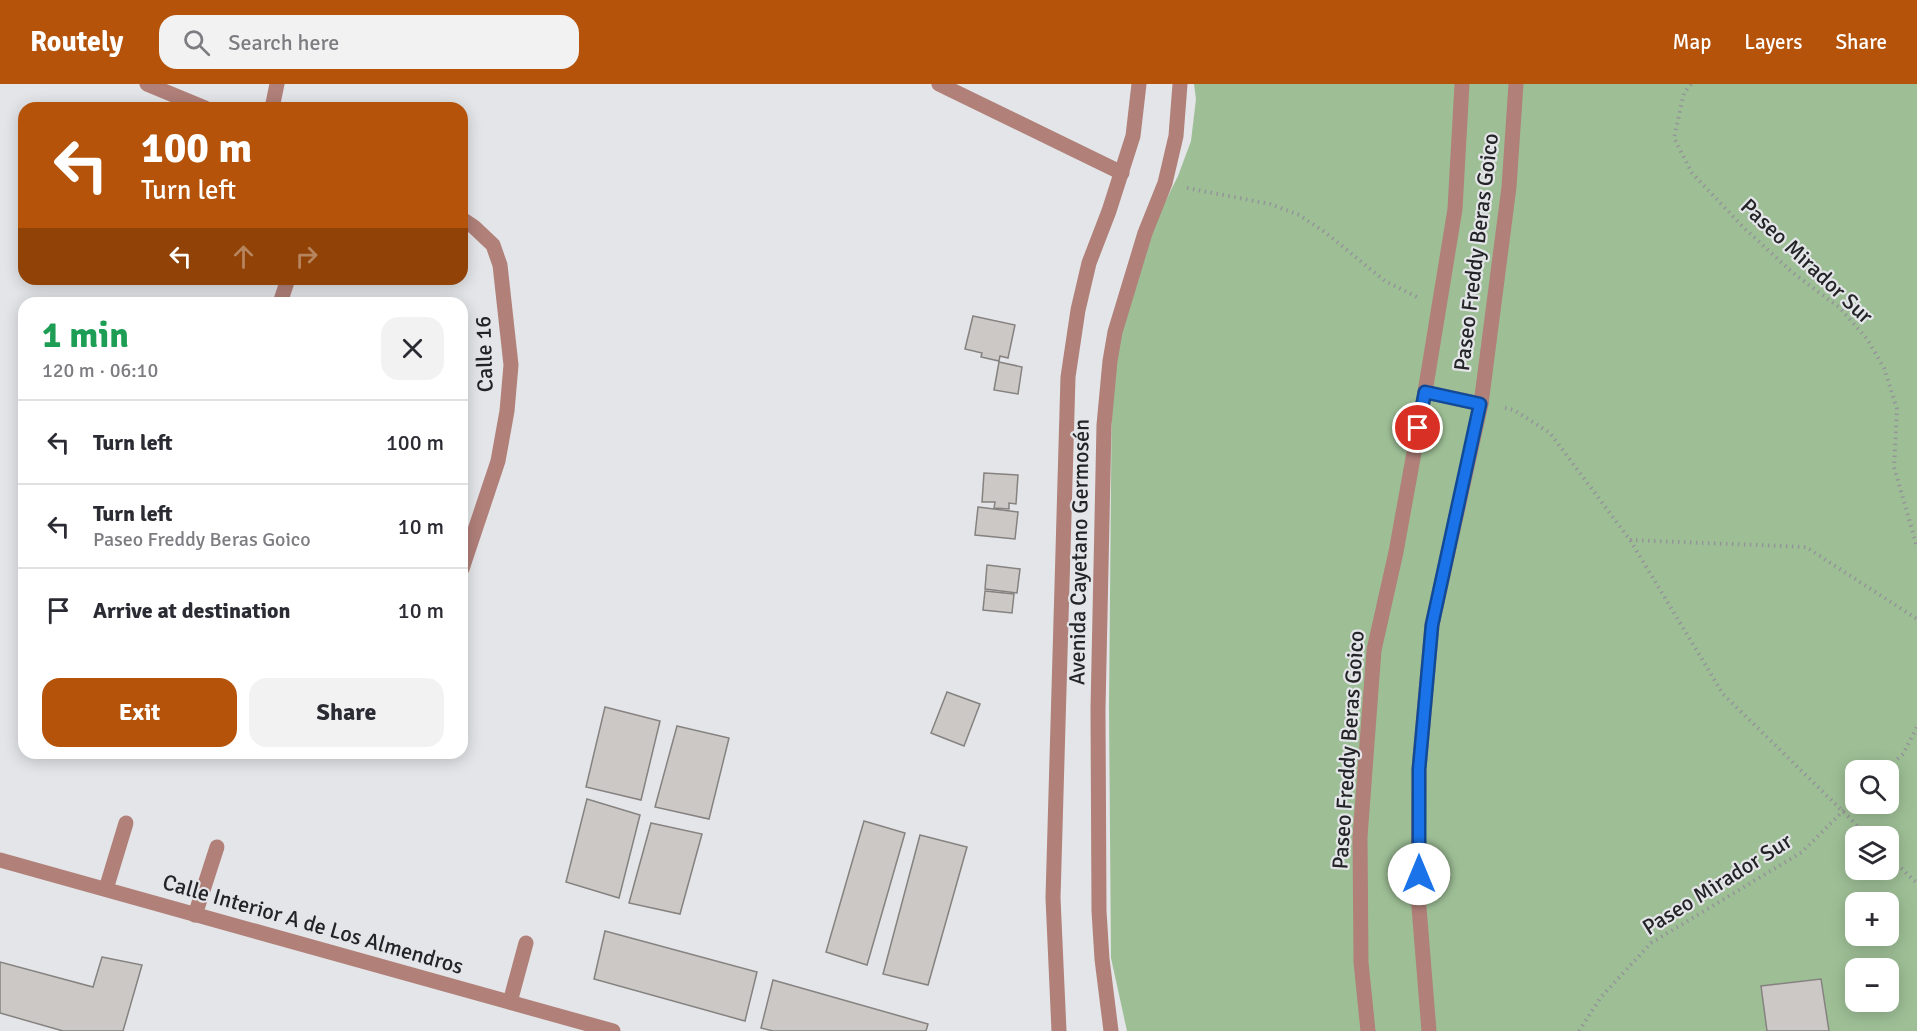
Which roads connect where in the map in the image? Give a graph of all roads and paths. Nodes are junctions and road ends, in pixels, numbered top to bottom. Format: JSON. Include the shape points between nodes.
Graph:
{"nodes":[{"id":1,"x":147,"y":84,"type":"edge"},
{"id":2,"x":277,"y":84,"type":"edge"},
{"id":3,"x":939,"y":84,"type":"edge"},
{"id":4,"x":1139,"y":84,"type":"edge"},
{"id":5,"x":1180,"y":84,"type":"edge"},
{"id":6,"x":1462,"y":84,"type":"edge"},
{"id":7,"x":1516,"y":84,"type":"edge"},
{"id":8,"x":1691,"y":84,"type":"edge"},
{"id":9,"x":190,"y":102,"type":"edge"},
{"id":10,"x":273,"y":102,"type":"edge"},
{"id":11,"x":1122,"y":173,"type":"junction"},
{"id":12,"x":1165,"y":183,"type":"junction"},
{"id":13,"x":468,"y":223,"type":"edge"},
{"id":14,"x":1438,"y":308,"type":"junction"},
{"id":15,"x":1425,"y":392,"type":"junction"},
{"id":16,"x":1480,"y":404,"type":"junction"},
{"id":17,"x":1630,"y":540,"type":"junction"},
{"id":18,"x":1917,"y":547,"type":"edge"},
{"id":19,"x":468,"y":551,"type":"edge"},
{"id":20,"x":1917,"y":619,"type":"edge"},
{"id":21,"x":1917,"y":727,"type":"edge"},
{"id":22,"x":1896,"y":760,"type":"edge"},
{"id":23,"x":1845,"y":808,"type":"edge"},
{"id":24,"x":1841,"y":811,"type":"junction"},
{"id":25,"x":126,"y":823,"type":"dead end"},
{"id":26,"x":1857,"y":826,"type":"edge"},
{"id":27,"x":217,"y":847,"type":"dead end"},
{"id":28,"x":0,"y":860,"type":"edge"},
{"id":29,"x":1899,"y":866,"type":"edge"},
{"id":30,"x":1917,"y":883,"type":"edge"},
{"id":31,"x":106,"y":889,"type":"junction"},
{"id":32,"x":195,"y":915,"type":"junction"},
{"id":33,"x":526,"y":943,"type":"dead end"},
{"id":34,"x":510,"y":1002,"type":"junction"},
{"id":35,"x":613,"y":1031,"type":"edge"},
{"id":36,"x":1059,"y":1031,"type":"edge"},
{"id":37,"x":1111,"y":1031,"type":"edge"},
{"id":38,"x":1368,"y":1031,"type":"edge"},
{"id":39,"x":1429,"y":1031,"type":"edge"},
{"id":40,"x":1579,"y":1031,"type":"edge"}],
"edges":[{"from":1,"to":9,"type":"street"},
{"from":2,"to":10,"type":"street"},
{"from":3,"to":11,"type":"street"},
{"from":4,"to":11,"type":"street","name":"Avenida Cayetano Germosén","via":[[1133,136]]},
{"from":5,"to":12,"type":"street","name":"Avenida Cayetano Germosén","via":[[1176,136]]},
{"from":6,"to":14,"type":"street","name":"Paseo Freddy Beras Goico","via":[[1455,209]]},
{"from":7,"to":16,"type":"street","name":"Paseo Freddy Beras Goico","via":[[1509,187]]},
{"from":8,"to":18,"type":"path","name":"Paseo Mirador Sur","via":[[1684,93],[1674,138],[1692,173],[1760,243],[1840,308],[1868,339],[1884,368],[1897,409],[1894,466]]},
{"from":11,"to":36,"type":"street","name":"Avenida Cayetano Germosén","via":[[1089,263],[1068,377],[1053,898]]},
{"from":12,"to":14,"type":"path","via":[[1270,204],[1299,215],[1385,280]]},
{"from":12,"to":37,"type":"street","name":"Avenida Cayetano Germosén","via":[[1145,233],[1115,332],[1104,425],[1098,709],[1099,911]]},
{"from":13,"to":19,"type":"street","name":"Calle 16","via":[[493,245],[500,265],[511,365],[498,461]]},
{"from":14,"to":15,"type":"street","name":"Paseo Freddy Beras Goico"},
{"from":15,"to":16,"type":"street"},
{"from":15,"to":38,"type":"street","name":"Paseo Freddy Beras Goico","via":[[1374,650],[1360,837],[1361,962]]},
{"from":16,"to":17,"type":"path","via":[[1514,410],[1550,433]]},
{"from":16,"to":39,"type":"street","name":"Paseo Freddy Beras Goico","via":[[1432,625],[1419,769],[1418,895]]},
{"from":17,"to":20,"type":"path","via":[[1806,547]]},
{"from":17,"to":24,"type":"path","via":[[1723,694]]},
{"from":21,"to":22,"type":"path"},
{"from":23,"to":24,"type":"path","name":"Paseo Mirador Sur"},
{"from":24,"to":26,"type":"path"},
{"from":24,"to":40,"type":"path","name":"Paseo Mirador Sur","via":[[1802,852],[1651,943],[1601,997]]},
{"from":25,"to":31,"type":"street"},
{"from":27,"to":32,"type":"street"},
{"from":28,"to":31,"type":"street","name":"Calle Interior A de Los Almendros"},
{"from":29,"to":30,"type":"path"},
{"from":31,"to":32,"type":"street","name":"Calle Interior A de Los Almendros"},
{"from":32,"to":34,"type":"street","name":"Calle Interior A de Los Almendros"},
{"from":33,"to":34,"type":"street"},
{"from":34,"to":35,"type":"street","name":"Calle Interior A de Los Almendros"}]}
